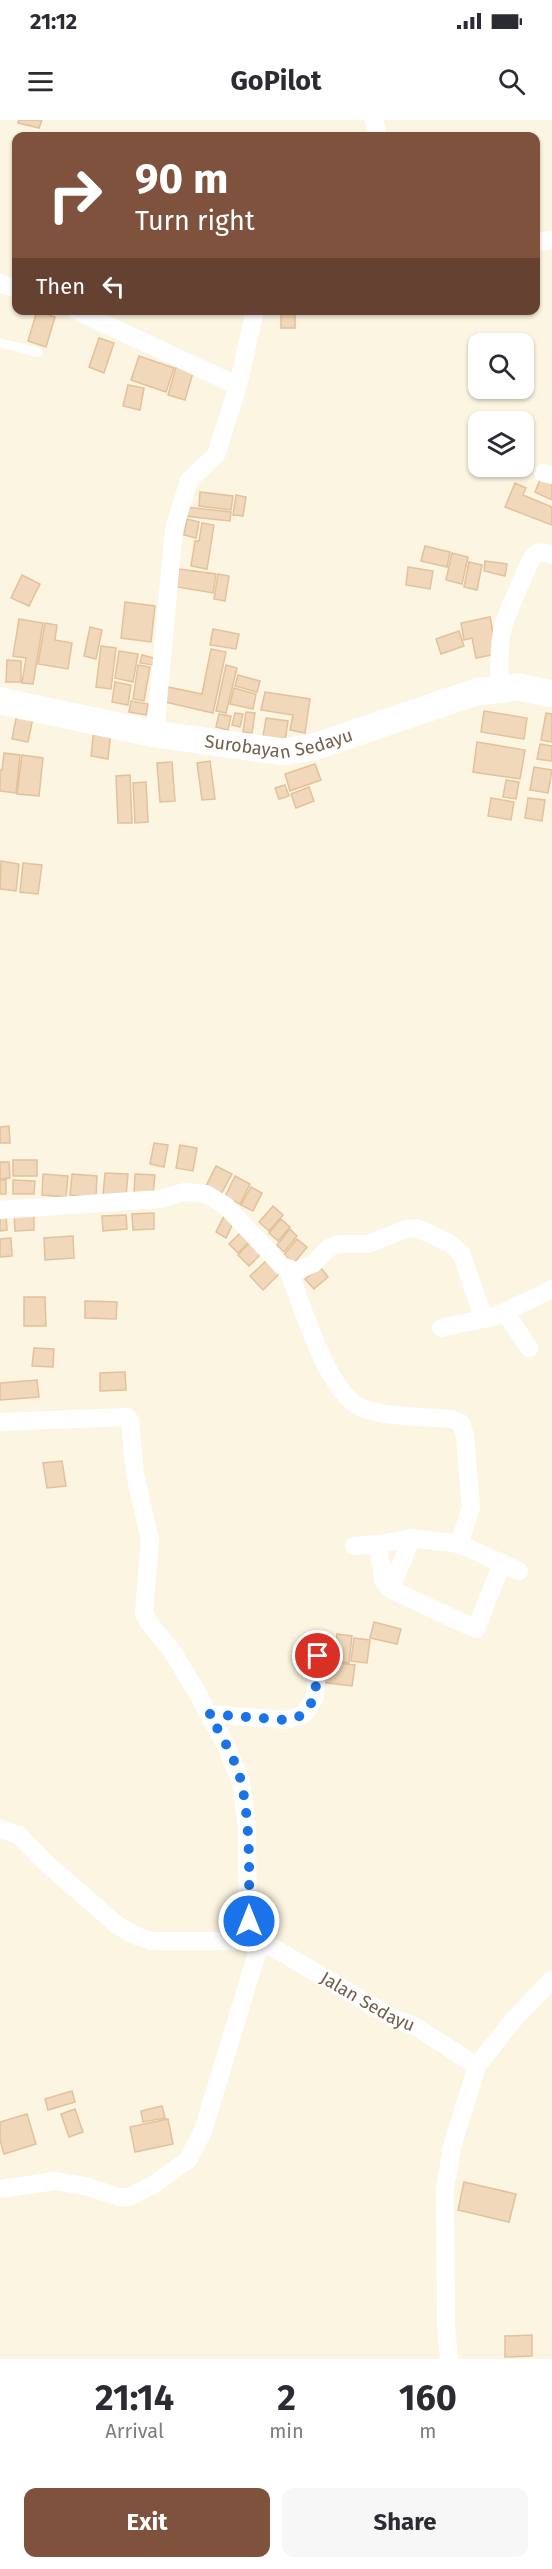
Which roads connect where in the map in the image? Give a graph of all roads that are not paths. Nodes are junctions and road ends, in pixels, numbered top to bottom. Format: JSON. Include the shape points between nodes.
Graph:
{"nodes":[{"id":1,"x":86,"y":315,"type":"edge"},
{"id":2,"x":254,"y":315,"type":"edge"},
{"id":3,"x":0,"y":343,"type":"edge"},
{"id":4,"x":38,"y":352,"type":"dead end"},
{"id":5,"x":238,"y":386,"type":"junction"},
{"id":6,"x":552,"y":555,"type":"edge"},
{"id":7,"x":500,"y":688,"type":"junction"},
{"id":8,"x":552,"y":694,"type":"edge"},
{"id":9,"x":0,"y":701,"type":"edge"},
{"id":10,"x":155,"y":734,"type":"junction"},
{"id":11,"x":0,"y":1210,"type":"edge"},
{"id":12,"x":288,"y":1270,"type":"junction"},
{"id":13,"x":552,"y":1288,"type":"edge"},
{"id":14,"x":505,"y":1312,"type":"junction"},
{"id":15,"x":484,"y":1319,"type":"junction"},
{"id":16,"x":441,"y":1328,"type":"dead end"},
{"id":17,"x":530,"y":1348,"type":"dead end"},
{"id":18,"x":0,"y":1422,"type":"edge"},
{"id":19,"x":412,"y":1538,"type":"junction"},
{"id":20,"x":378,"y":1544,"type":"junction"},
{"id":21,"x":459,"y":1544,"type":"junction"},
{"id":22,"x":354,"y":1546,"type":"dead end"},
{"id":23,"x":502,"y":1563,"type":"junction"},
{"id":24,"x":519,"y":1571,"type":"dead end"},
{"id":25,"x":390,"y":1589,"type":"junction"},
{"id":26,"x":318,"y":1656,"type":"dead end"},
{"id":27,"x":209,"y":1714,"type":"junction"},
{"id":28,"x":0,"y":1829,"type":"edge"},
{"id":29,"x":254,"y":1942,"type":"junction"},
{"id":30,"x":552,"y":1980,"type":"edge"},
{"id":31,"x":477,"y":2066,"type":"junction"},
{"id":32,"x":0,"y":2189,"type":"edge"},
{"id":33,"x":449,"y":2359,"type":"edge"}],
"edges":[{"from":1,"to":5,"type":"street"},
{"from":2,"to":5,"type":"street"},
{"from":3,"to":4,"type":"lane"},
{"from":5,"to":10,"type":"street","via":[[216,455],[189,480],[174,528]]},
{"from":6,"to":7,"type":"street","via":[[534,555],[503,627]]},
{"from":7,"to":8,"type":"main road","name":"Surobayan Sedayu","via":[[519,687]]},
{"from":7,"to":10,"type":"main road","name":"Surobayan Sedayu","via":[[476,692],[301,751]]},
{"from":9,"to":10,"type":"main road","name":"Surobayan Sedayu"},
{"from":11,"to":12,"type":"street","via":[[160,1199],[185,1192],[206,1194],[226,1206]]},
{"from":12,"to":15,"type":"street","via":[[306,1269],[337,1244],[368,1244],[417,1228],[461,1253]]},
{"from":12,"to":21,"type":"street","via":[[324,1361],[348,1399],[371,1411],[461,1423],[471,1508]]},
{"from":13,"to":14,"type":"street"},
{"from":14,"to":15,"type":"street"},
{"from":14,"to":17,"type":"street"},
{"from":15,"to":16,"type":"street"},
{"from":18,"to":27,"type":"street","via":[[129,1419],[135,1474],[150,1540],[144,1612]]},
{"from":19,"to":20,"type":"street"},
{"from":19,"to":21,"type":"street"},
{"from":19,"to":25,"type":"street"},
{"from":20,"to":22,"type":"street"},
{"from":20,"to":25,"type":"street","via":[[383,1580]]},
{"from":21,"to":23,"type":"street"},
{"from":23,"to":24,"type":"street"},
{"from":23,"to":25,"type":"street","via":[[476,1629]]},
{"from":26,"to":27,"type":"street","via":[[315,1697],[300,1716],[286,1720]]},
{"from":27,"to":29,"type":"street","via":[[241,1782]]},
{"from":28,"to":29,"type":"street","name":"Jalan Sedayu","via":[[18,1835],[117,1925],[134,1935],[151,1941]]},
{"from":29,"to":31,"type":"street","name":"Jalan Sedayu","via":[[274,1948],[391,2017],[416,2027]]},
{"from":29,"to":32,"type":"street","via":[[206,2121],[188,2160],[129,2197],[55,2181]]},
{"from":30,"to":31,"type":"street","via":[[514,2019]]},
{"from":31,"to":33,"type":"street","via":[[452,2147],[446,2189]]}]}
